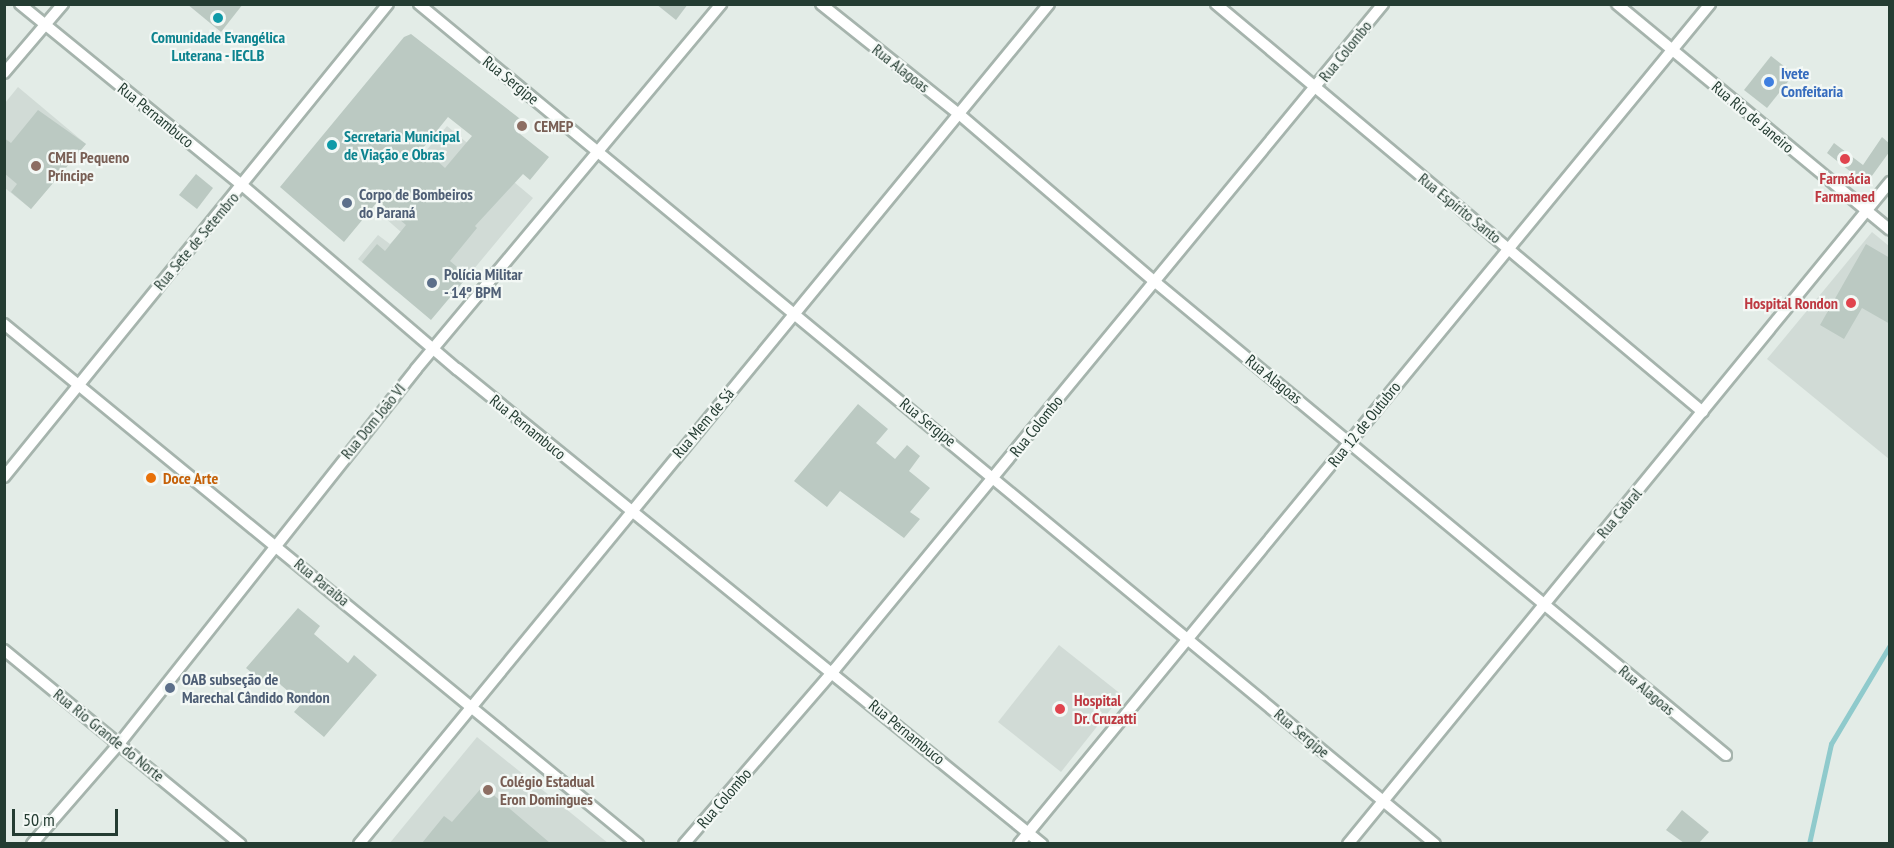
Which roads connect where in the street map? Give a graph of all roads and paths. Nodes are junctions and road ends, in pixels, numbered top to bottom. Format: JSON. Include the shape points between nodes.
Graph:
{"nodes":[{"id":1,"x":20,"y":4,"type":"edge"},
{"id":2,"x":63,"y":4,"type":"edge"},
{"id":3,"x":388,"y":4,"type":"edge"},
{"id":4,"x":419,"y":4,"type":"edge"},
{"id":5,"x":721,"y":4,"type":"edge"},
{"id":6,"x":821,"y":4,"type":"edge"},
{"id":7,"x":1049,"y":4,"type":"edge"},
{"id":8,"x":1216,"y":4,"type":"edge"},
{"id":9,"x":1383,"y":4,"type":"edge"},
{"id":10,"x":1617,"y":4,"type":"edge"},
{"id":11,"x":1710,"y":4,"type":"edge"},
{"id":12,"x":45,"y":25,"type":"junction"},
{"id":13,"x":1672,"y":50,"type":"junction"},
{"id":14,"x":4,"y":74,"type":"edge"},
{"id":15,"x":1314,"y":89,"type":"junction"},
{"id":16,"x":959,"y":114,"type":"junction"},
{"id":17,"x":600,"y":153,"type":"junction"},
{"id":18,"x":1890,"y":182,"type":"edge"},
{"id":19,"x":242,"y":185,"type":"junction"},
{"id":20,"x":1866,"y":211,"type":"junction"},
{"id":21,"x":1890,"y":230,"type":"edge"},
{"id":22,"x":1509,"y":248,"type":"junction"},
{"id":23,"x":1154,"y":282,"type":"junction"},
{"id":24,"x":794,"y":313,"type":"junction"},
{"id":25,"x":4,"y":324,"type":"edge"},
{"id":26,"x":434,"y":348,"type":"junction"},
{"id":27,"x":77,"y":384,"type":"junction"},
{"id":28,"x":1703,"y":412,"type":"junction"},
{"id":29,"x":1350,"y":442,"type":"junction"},
{"id":30,"x":4,"y":477,"type":"edge"},
{"id":31,"x":994,"y":477,"type":"junction"},
{"id":32,"x":630,"y":511,"type":"junction"},
{"id":33,"x":275,"y":543,"type":"junction"},
{"id":34,"x":1543,"y":603,"type":"junction"},
{"id":35,"x":1188,"y":638,"type":"junction"},
{"id":36,"x":4,"y":650,"type":"edge"},
{"id":37,"x":833,"y":672,"type":"junction"},
{"id":38,"x":472,"y":705,"type":"junction"},
{"id":39,"x":119,"y":744,"type":"junction"},
{"id":40,"x":1726,"y":755,"type":"dead end"},
{"id":41,"x":1383,"y":800,"type":"junction"},
{"id":42,"x":1029,"y":832,"type":"junction"},
{"id":43,"x":32,"y":843,"type":"edge"},
{"id":44,"x":240,"y":843,"type":"edge"},
{"id":45,"x":359,"y":843,"type":"edge"},
{"id":46,"x":638,"y":843,"type":"edge"},
{"id":47,"x":684,"y":843,"type":"edge"},
{"id":48,"x":1019,"y":843,"type":"edge"},
{"id":49,"x":1042,"y":843,"type":"edge"},
{"id":50,"x":1348,"y":843,"type":"edge"},
{"id":51,"x":1435,"y":843,"type":"edge"}],
"edges":[{"from":1,"to":12,"type":"street","name":"Rua Pernambuco"},
{"from":2,"to":12,"type":"street"},
{"from":3,"to":19,"type":"street","name":"Rua Sete de Setembro"},
{"from":4,"to":17,"type":"street","name":"Rua Sergipe"},
{"from":5,"to":17,"type":"street","name":"Rua Dom João VI"},
{"from":6,"to":16,"type":"street","name":"Rua Alagoas"},
{"from":7,"to":16,"type":"street","name":"Rua Mem de Sá"},
{"from":8,"to":15,"type":"street","name":"Rua Espírito Santo"},
{"from":9,"to":15,"type":"street","name":"Rua Colombo"},
{"from":10,"to":13,"type":"street","name":"Rua Rio de Janeiro"},
{"from":11,"to":13,"type":"street","name":"Rua 12 de Outubro"},
{"from":12,"to":14,"type":"street"},
{"from":12,"to":19,"type":"street","name":"Rua Pernambuco"},
{"from":13,"to":20,"type":"street","name":"Rua Rio de Janeiro"},
{"from":13,"to":22,"type":"street","name":"Rua 12 de Outubro"},
{"from":15,"to":22,"type":"street","name":"Rua Espírito Santo"},
{"from":15,"to":23,"type":"street","name":"Rua Colombo"},
{"from":16,"to":23,"type":"street","name":"Rua Alagoas"},
{"from":16,"to":24,"type":"street","name":"Rua Mem de Sá"},
{"from":17,"to":24,"type":"street","name":"Rua Sergipe"},
{"from":17,"to":26,"type":"street","name":"Rua Dom João VI"},
{"from":18,"to":20,"type":"street","name":"Rua Cabral"},
{"from":19,"to":26,"type":"street","name":"Rua Pernambuco"},
{"from":19,"to":27,"type":"street","name":"Rua Sete de Setembro"},
{"from":20,"to":21,"type":"street","name":"Rua Rio de Janeiro"},
{"from":20,"to":28,"type":"street","name":"Rua Cabral"},
{"from":22,"to":28,"type":"street","name":"Rua Espírito Santo"},
{"from":22,"to":29,"type":"street","name":"Rua 12 de Outubro"},
{"from":23,"to":29,"type":"street","name":"Rua Alagoas"},
{"from":23,"to":31,"type":"street","name":"Rua Colombo"},
{"from":24,"to":31,"type":"street","name":"Rua Sergipe"},
{"from":24,"to":32,"type":"street","name":"Rua Mem de Sá"},
{"from":25,"to":27,"type":"street","name":"Rua Paraíba"},
{"from":26,"to":32,"type":"street","name":"Rua Pernambuco"},
{"from":26,"to":33,"type":"street","name":"Rua Dom João VI"},
{"from":27,"to":30,"type":"street","name":"Rua Sete de Setembro"},
{"from":27,"to":33,"type":"street","name":"Rua Paraíba"},
{"from":28,"to":34,"type":"street","name":"Rua Cabral"},
{"from":29,"to":34,"type":"street","name":"Rua Alagoas"},
{"from":29,"to":35,"type":"street","name":"Rua 12 de Outubro"},
{"from":31,"to":35,"type":"street","name":"Rua Sergipe"},
{"from":31,"to":37,"type":"street","name":"Rua Colombo"},
{"from":32,"to":37,"type":"street","name":"Rua Pernambuco"},
{"from":32,"to":38,"type":"street","name":"Rua Mem de Sá"},
{"from":33,"to":38,"type":"street","name":"Rua Paraíba"},
{"from":33,"to":39,"type":"street","name":"Rua Dom João VI"},
{"from":34,"to":40,"type":"street","name":"Rua Alagoas"},
{"from":34,"to":41,"type":"street","name":"Rua Cabral"},
{"from":35,"to":41,"type":"street","name":"Rua Sergipe"},
{"from":35,"to":42,"type":"street","name":"Rua 12 de Outubro"},
{"from":36,"to":39,"type":"street","name":"Rua Rio Grande do Norte"},
{"from":37,"to":42,"type":"street","name":"Rua Pernambuco"},
{"from":37,"to":47,"type":"street","name":"Rua Colombo"},
{"from":38,"to":45,"type":"street","name":"Rua Mem de Sá"},
{"from":38,"to":46,"type":"street","name":"Rua Paraíba"},
{"from":39,"to":43,"type":"street","name":"Rua Dom João VI"},
{"from":39,"to":44,"type":"street","name":"Rua Rio Grande do Norte"},
{"from":41,"to":50,"type":"street","name":"Rua Cabral"},
{"from":41,"to":51,"type":"street","name":"Rua Sergipe"},
{"from":42,"to":48,"type":"street","name":"Rua 12 de Outubro"},
{"from":42,"to":49,"type":"street","name":"Rua Pernambuco"}]}
